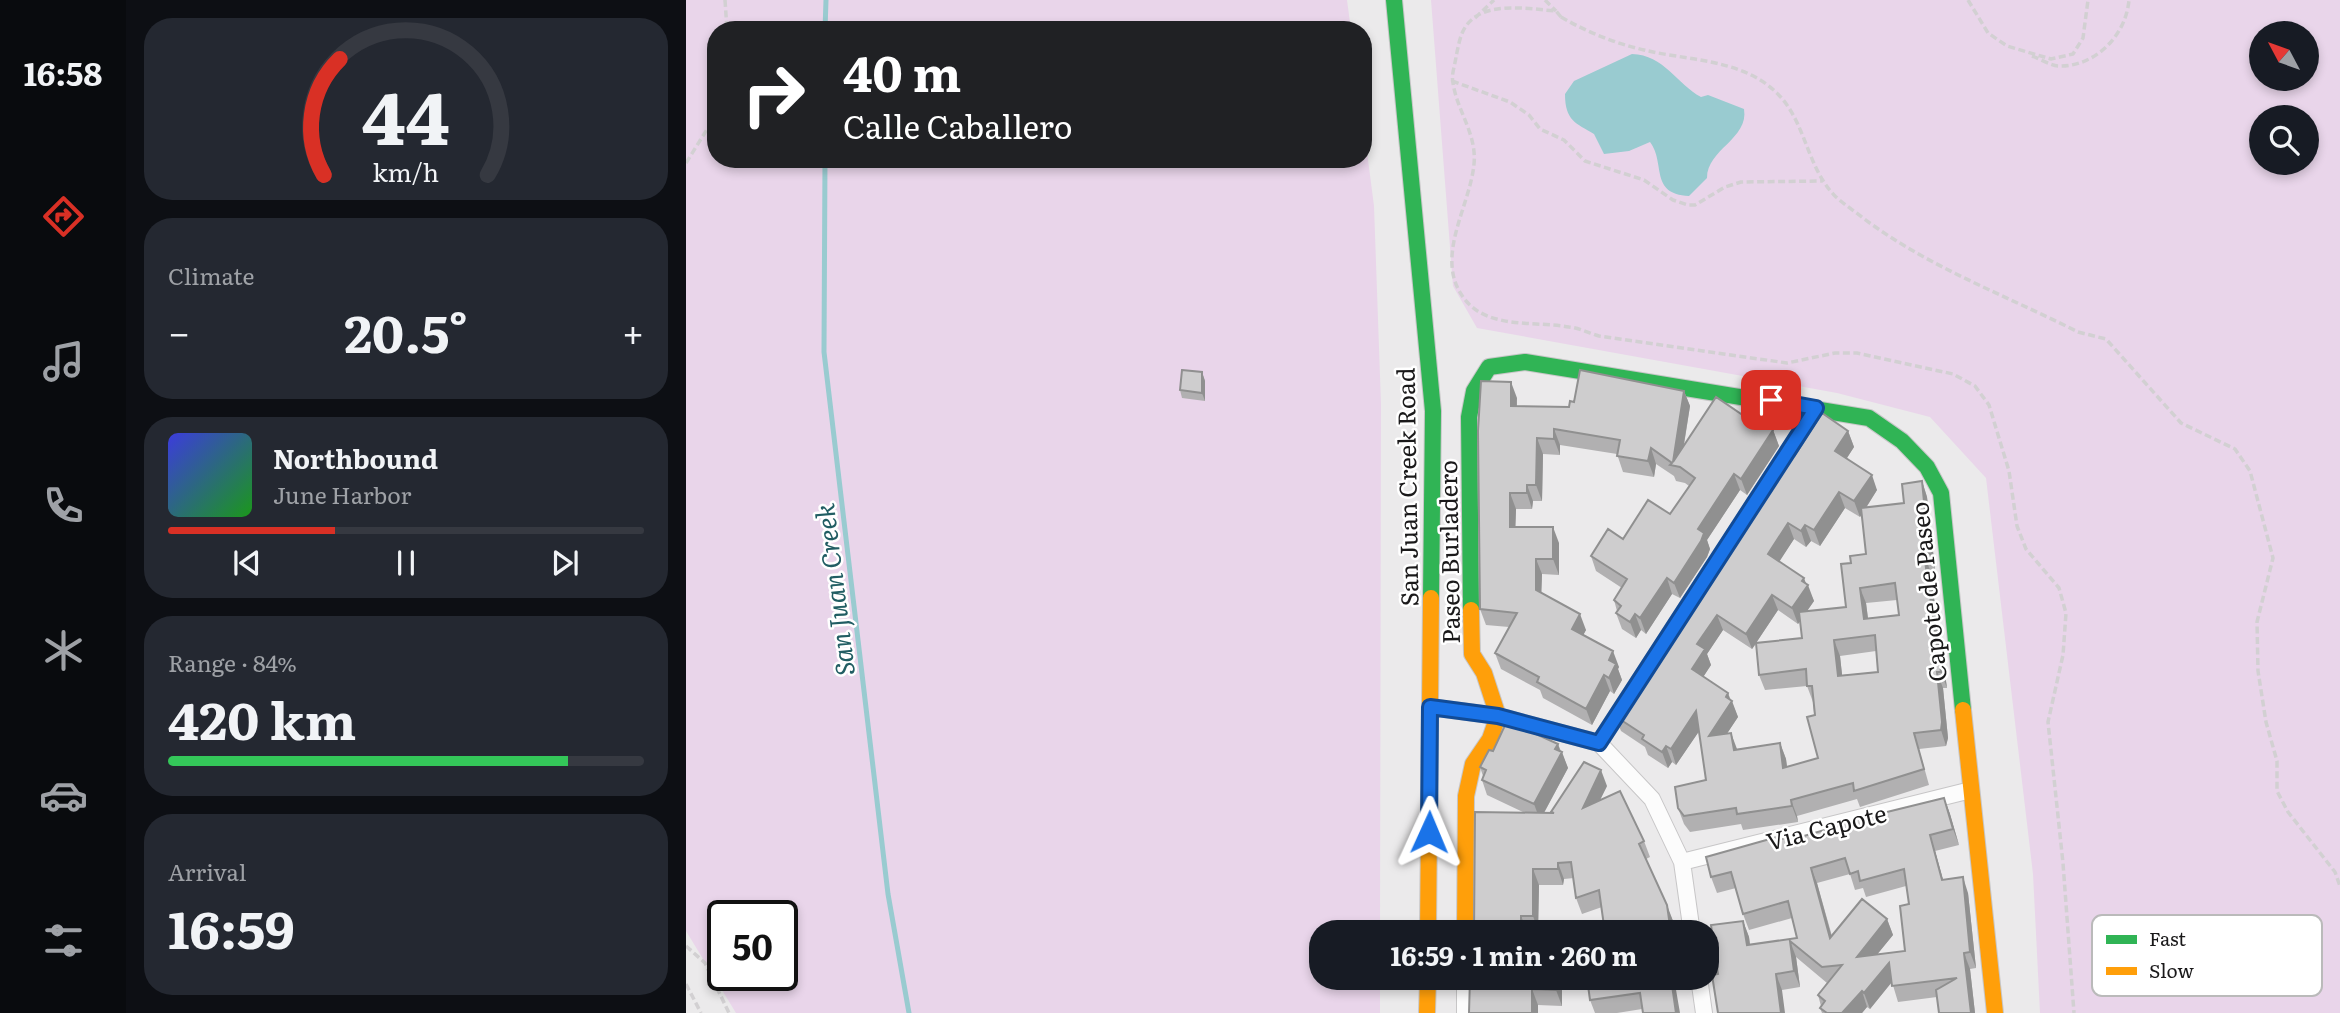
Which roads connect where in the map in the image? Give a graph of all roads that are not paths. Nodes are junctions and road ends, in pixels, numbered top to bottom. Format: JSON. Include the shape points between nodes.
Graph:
{"nodes":[{"id":1,"x":1394,"y":0,"type":"edge"},
{"id":2,"x":1525,"y":362,"type":"joint"},
{"id":3,"x":1816,"y":408,"type":"junction"},
{"id":4,"x":1430,"y":707,"type":"junction"},
{"id":5,"x":1498,"y":716,"type":"junction"},
{"id":6,"x":1599,"y":743,"type":"junction"},
{"id":7,"x":1971,"y":790,"type":"junction"},
{"id":8,"x":1682,"y":862,"type":"junction"},
{"id":9,"x":1428,"y":920,"type":"edge"},
{"id":10,"x":1465,"y":920,"type":"edge"},
{"id":11,"x":1690,"y":920,"type":"edge"},
{"id":12,"x":1428,"y":990,"type":"edge"},
{"id":13,"x":1465,"y":990,"type":"edge"},
{"id":14,"x":1701,"y":990,"type":"edge"},
{"id":15,"x":1427,"y":1013,"type":"edge"},
{"id":16,"x":1465,"y":1013,"type":"edge"},
{"id":17,"x":1704,"y":1013,"type":"edge"},
{"id":18,"x":1994,"y":1013,"type":"edge"}],
"edges":[{"from":1,"to":4,"type":"street","name":"San Juan Creek Road","via":[[1433,411]]},
{"from":2,"to":3,"type":"street","name":"Capote de Paseo"},
{"from":2,"to":5,"type":"street","name":"Paseo Burladero","via":[[1489,367],[1474,391],[1469,417],[1472,654],[1484,673]]},
{"from":3,"to":6,"type":"street"},
{"from":3,"to":7,"type":"street","name":"Capote de Paseo","via":[[1869,418],[1929,465],[1941,493]]},
{"from":4,"to":5,"type":"street"},
{"from":4,"to":9,"type":"street","name":"San Juan Creek Road"},
{"from":5,"to":6,"type":"street"},
{"from":5,"to":10,"type":"street","via":[[1474,764],[1466,796]]},
{"from":6,"to":8,"type":"street","via":[[1652,799]]},
{"from":7,"to":8,"type":"street","name":"Via Capote"},
{"from":7,"to":18,"type":"street","name":"Capote de Paseo"},
{"from":8,"to":11,"type":"street"},
{"from":12,"to":15,"type":"street"},
{"from":13,"to":16,"type":"street"},
{"from":14,"to":17,"type":"street"}]}
